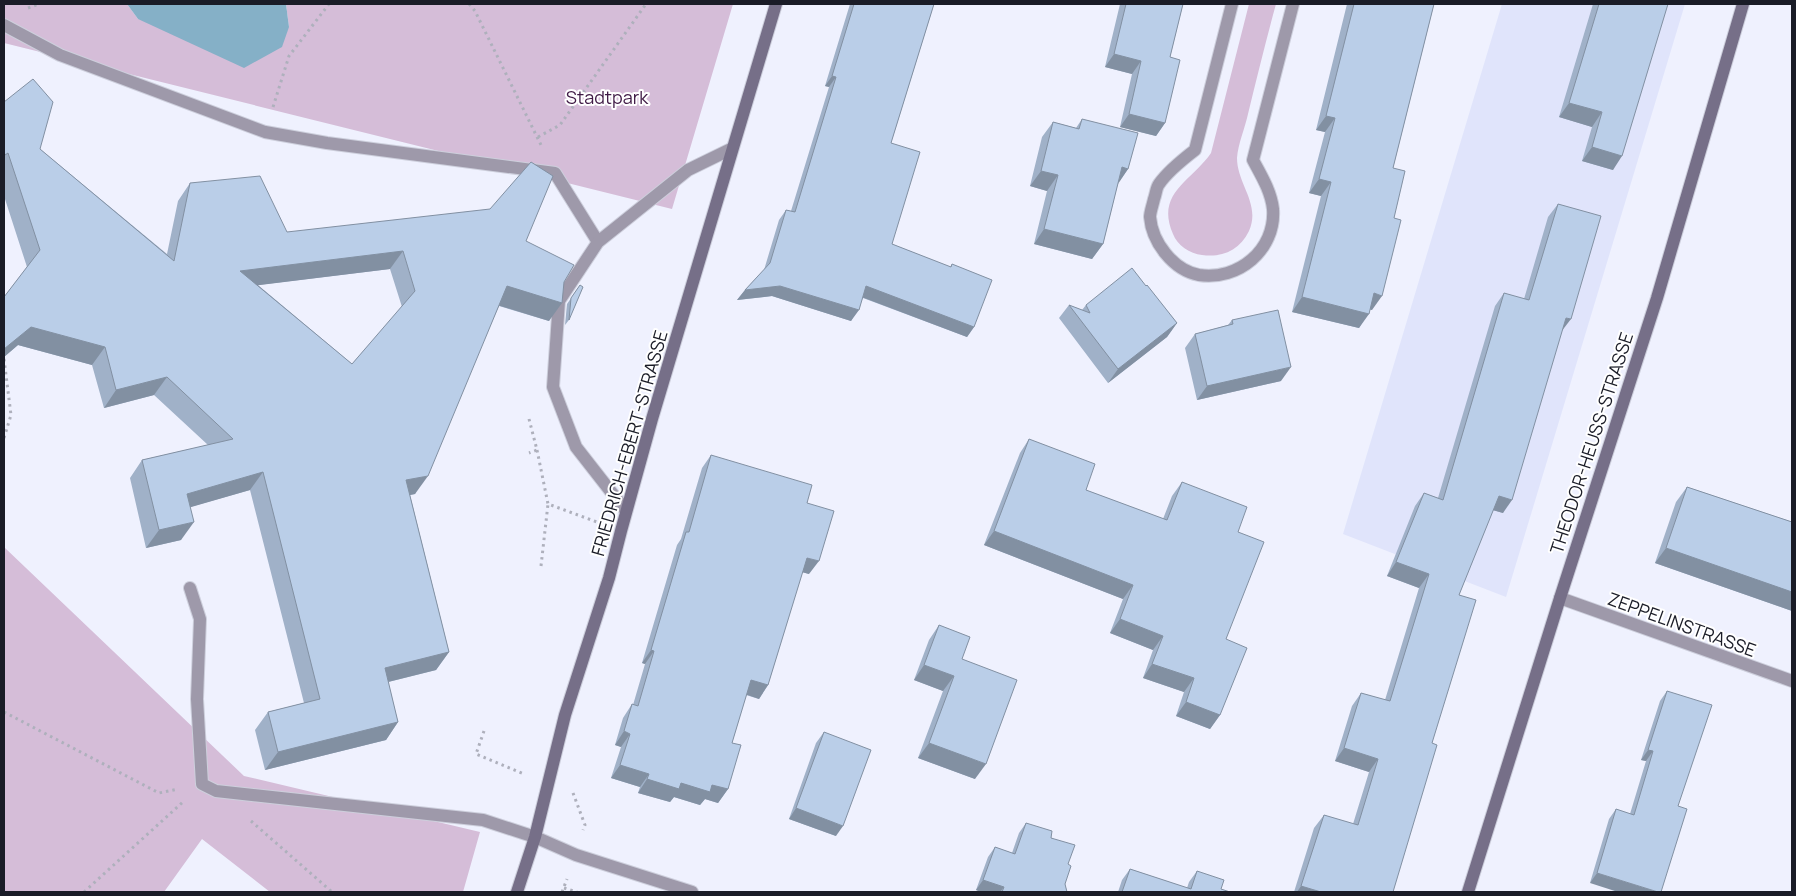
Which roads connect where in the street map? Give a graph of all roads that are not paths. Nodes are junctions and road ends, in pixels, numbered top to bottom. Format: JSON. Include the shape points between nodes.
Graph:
{"nodes":[{"id":1,"x":776,"y":4,"type":"edge"},
{"id":2,"x":1232,"y":4,"type":"edge"},
{"id":3,"x":1293,"y":4,"type":"edge"},
{"id":4,"x":1743,"y":4,"type":"edge"},
{"id":5,"x":4,"y":25,"type":"edge"},
{"id":6,"x":731,"y":149,"type":"junction"},
{"id":7,"x":598,"y":242,"type":"junction"},
{"id":8,"x":626,"y":511,"type":"junction"},
{"id":9,"x":190,"y":588,"type":"dead end"},
{"id":10,"x":1560,"y":598,"type":"junction"},
{"id":11,"x":1792,"y":681,"type":"edge"},
{"id":12,"x":535,"y":837,"type":"junction"},
{"id":13,"x":517,"y":892,"type":"edge"},
{"id":14,"x":692,"y":892,"type":"edge"},
{"id":15,"x":1468,"y":892,"type":"edge"}],
"edges":[{"from":1,"to":6,"type":"street","name":"FRIEDRICH-EBERT-STRASSE"},
{"from":2,"to":3,"type":"street","via":[[1195,150],[1177,164],[1158,186],[1150,216],[1158,244],[1177,266],[1197,274],[1214,276],[1248,264],[1262,249],[1271,228],[1273,210],[1270,196],[1252,160]]},
{"from":4,"to":10,"type":"street","name":"THEODOR-HEUSS-STRASSE","via":[[1657,298]]},
{"from":5,"to":7,"type":"street","via":[[60,55],[265,132],[555,173]]},
{"from":6,"to":7,"type":"street","via":[[688,170]]},
{"from":6,"to":8,"type":"street","name":"FRIEDRICH-EBERT-STRASSE"},
{"from":7,"to":8,"type":"street","via":[[558,302],[553,388],[576,447]]},
{"from":8,"to":12,"type":"street","name":"FRIEDRICH-EBERT-STRASSE","via":[[609,578],[565,715]]},
{"from":9,"to":12,"type":"street","via":[[200,619],[197,699],[202,784],[216,791],[483,820]]},
{"from":10,"to":11,"type":"street","name":"ZEPPELINSTRASSE"},
{"from":10,"to":15,"type":"street","name":"THEODOR-HEUSS-STRASSE"},
{"from":12,"to":13,"type":"street","name":"FRIEDRICH-EBERT-STRASSE"},
{"from":12,"to":14,"type":"street","via":[[576,855]]}]}
